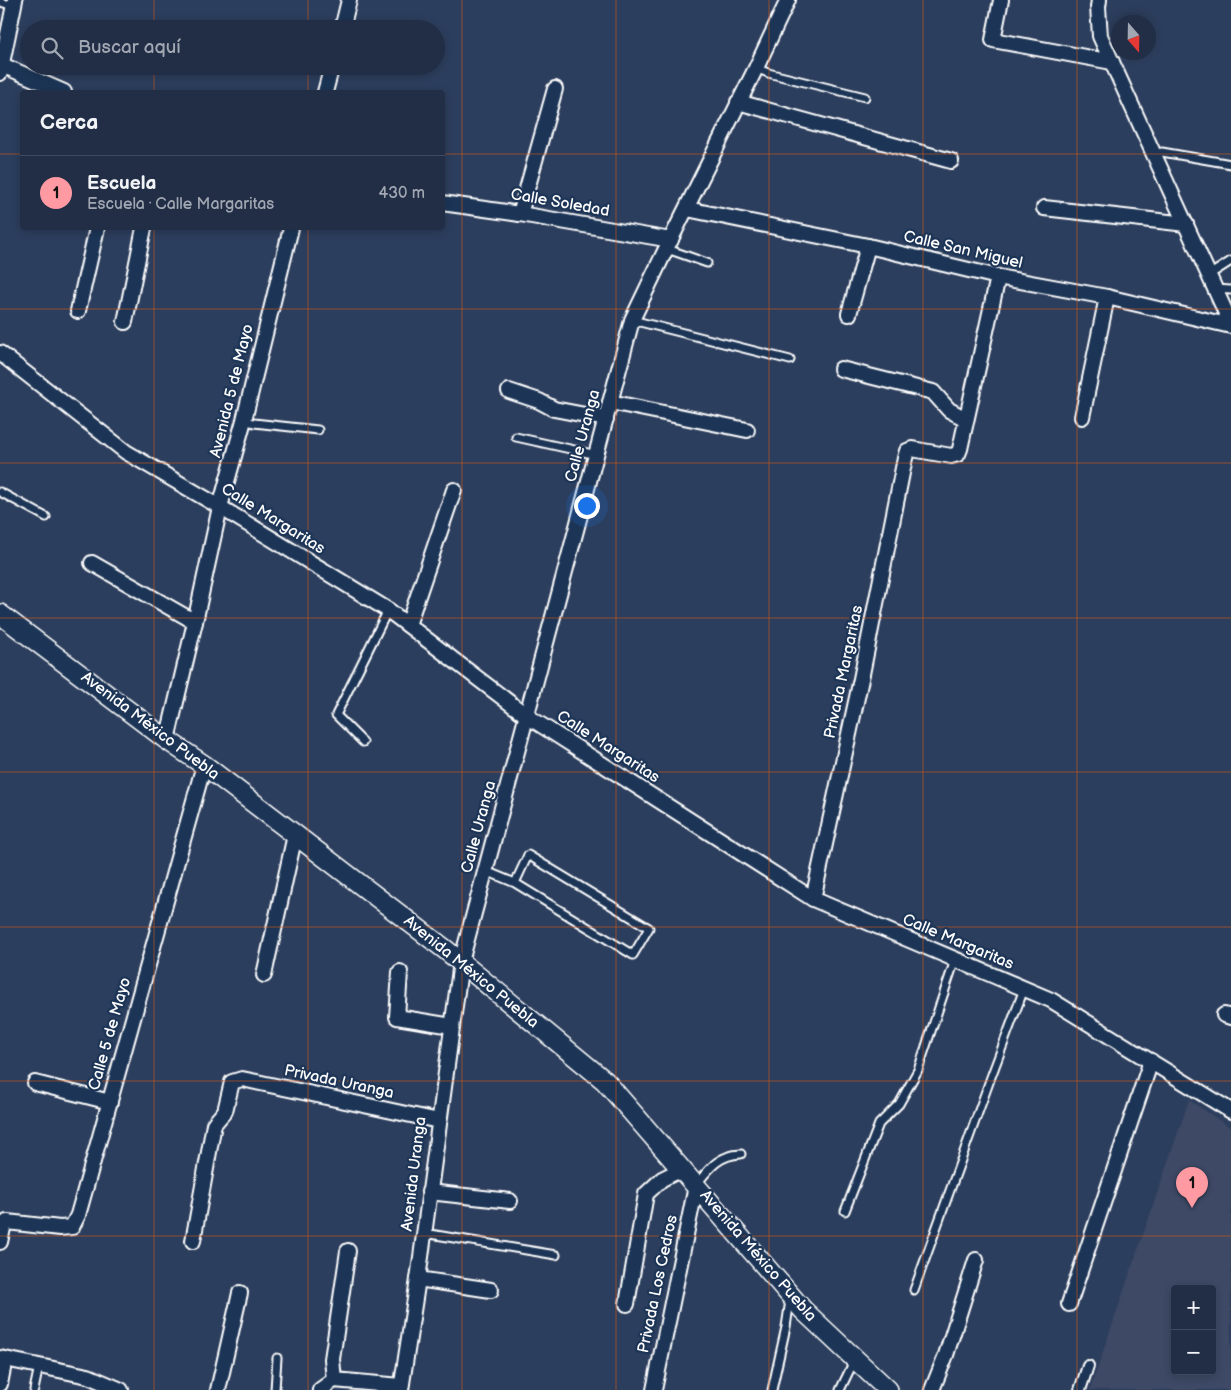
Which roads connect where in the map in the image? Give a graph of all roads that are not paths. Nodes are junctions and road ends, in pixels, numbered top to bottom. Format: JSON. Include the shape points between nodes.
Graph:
{"nodes":[{"id":1,"x":349,"y":0,"type":"edge"},
{"id":2,"x":788,"y":0,"type":"edge"},
{"id":3,"x":1001,"y":0,"type":"edge"},
{"id":4,"x":1099,"y":0,"type":"edge"},
{"id":5,"x":0,"y":2,"type":"edge"},
{"id":6,"x":15,"y":3,"type":"edge"},
{"id":7,"x":344,"y":20,"type":"edge"},
{"id":8,"x":1112,"y":62,"type":"junction"},
{"id":9,"x":756,"y":68,"type":"junction"},
{"id":10,"x":1,"y":69,"type":"edge"},
{"id":11,"x":330,"y":75,"type":"edge"},
{"id":12,"x":555,"y":89,"type":"dead end"},
{"id":13,"x":59,"y":90,"type":"edge"},
{"id":14,"x":326,"y":90,"type":"edge"},
{"id":15,"x":865,"y":97,"type":"dead end"},
{"id":16,"x":738,"y":102,"type":"junction"},
{"id":17,"x":1154,"y":154,"type":"junction"},
{"id":18,"x":951,"y":161,"type":"dead end"},
{"id":19,"x":1231,"y":164,"type":"edge"},
{"id":20,"x":445,"y":203,"type":"edge"},
{"id":21,"x":1044,"y":208,"type":"dead end"},
{"id":22,"x":687,"y":209,"type":"junction"},
{"id":23,"x":520,"y":214,"type":"junction"},
{"id":24,"x":1186,"y":224,"type":"junction"},
{"id":25,"x":97,"y":230,"type":"edge"},
{"id":26,"x":144,"y":230,"type":"edge"},
{"id":27,"x":291,"y":230,"type":"edge"},
{"id":28,"x":668,"y":245,"type":"junction"},
{"id":29,"x":868,"y":246,"type":"junction"},
{"id":30,"x":1231,"y":261,"type":"edge"},
{"id":31,"x":707,"y":263,"type":"dead end"},
{"id":32,"x":1209,"y":275,"type":"junction"},
{"id":33,"x":998,"y":277,"type":"junction"},
{"id":34,"x":1224,"y":295,"type":"edge"},
{"id":35,"x":1107,"y":297,"type":"junction"},
{"id":36,"x":78,"y":311,"type":"dead end"},
{"id":37,"x":849,"y":314,"type":"dead end"},
{"id":38,"x":632,"y":320,"type":"junction"},
{"id":39,"x":125,"y":322,"type":"dead end"},
{"id":40,"x":1231,"y":325,"type":"edge"},
{"id":41,"x":0,"y":353,"type":"edge"},
{"id":42,"x":790,"y":360,"type":"dead end"},
{"id":43,"x":841,"y":369,"type":"dead end"},
{"id":44,"x":509,"y":391,"type":"dead end"},
{"id":45,"x":610,"y":402,"type":"junction"},
{"id":46,"x":1082,"y":417,"type":"dead end"},
{"id":47,"x":606,"y":419,"type":"junction"},
{"id":48,"x":966,"y":419,"type":"junction"},
{"id":49,"x":244,"y":420,"type":"junction"},
{"id":50,"x":318,"y":430,"type":"dead end"},
{"id":51,"x":747,"y":430,"type":"dead end"},
{"id":52,"x":516,"y":437,"type":"dead end"},
{"id":53,"x":596,"y":454,"type":"junction"},
{"id":54,"x":454,"y":490,"type":"dead end"},
{"id":55,"x":0,"y":492,"type":"edge"},
{"id":56,"x":220,"y":507,"type":"junction"},
{"id":57,"x":46,"y":517,"type":"dead end"},
{"id":58,"x":92,"y":562,"type":"dead end"},
{"id":59,"x":388,"y":610,"type":"junction"},
{"id":60,"x":0,"y":614,"type":"edge"},
{"id":61,"x":195,"y":622,"type":"junction"},
{"id":62,"x":408,"y":625,"type":"junction"},
{"id":63,"x":527,"y":716,"type":"junction"},
{"id":64,"x":167,"y":740,"type":"junction"},
{"id":65,"x":363,"y":742,"type":"dead end"},
{"id":66,"x":204,"y":765,"type":"junction"},
{"id":67,"x":295,"y":835,"type":"junction"},
{"id":68,"x":486,"y":871,"type":"junction"},
{"id":69,"x":515,"y":883,"type":"junction"},
{"id":70,"x":813,"y":899,"type":"junction"},
{"id":71,"x":955,"y":960,"type":"junction"},
{"id":72,"x":461,"y":962,"type":"junction"},
{"id":73,"x":400,"y":972,"type":"dead end"},
{"id":74,"x":264,"y":975,"type":"dead end"},
{"id":75,"x":1024,"y":989,"type":"junction"},
{"id":76,"x":452,"y":1026,"type":"junction"},
{"id":77,"x":1151,"y":1060,"type":"junction"},
{"id":78,"x":35,"y":1083,"type":"dead end"},
{"id":79,"x":110,"y":1102,"type":"junction"},
{"id":80,"x":1231,"y":1111,"type":"edge"},
{"id":81,"x":438,"y":1121,"type":"junction"},
{"id":82,"x":741,"y":1154,"type":"dead end"},
{"id":83,"x":682,"y":1169,"type":"junction"},
{"id":84,"x":696,"y":1186,"type":"junction"},
{"id":85,"x":429,"y":1192,"type":"junction"},
{"id":86,"x":510,"y":1201,"type":"dead end"},
{"id":87,"x":845,"y":1211,"type":"dead end"},
{"id":88,"x":424,"y":1233,"type":"junction"},
{"id":89,"x":194,"y":1241,"type":"dead end"},
{"id":90,"x":0,"y":1242,"type":"edge"},
{"id":91,"x":348,"y":1251,"type":"dead end"},
{"id":92,"x":556,"y":1255,"type":"dead end"},
{"id":93,"x":976,"y":1260,"type":"dead end"},
{"id":94,"x":418,"y":1279,"type":"junction"},
{"id":95,"x":491,"y":1290,"type":"dead end"},
{"id":96,"x":914,"y":1290,"type":"dead end"},
{"id":97,"x":240,"y":1294,"type":"dead end"},
{"id":98,"x":791,"y":1296,"type":"junction"},
{"id":99,"x":627,"y":1304,"type":"dead end"},
{"id":100,"x":1069,"y":1304,"type":"dead end"},
{"id":101,"x":276,"y":1358,"type":"dead end"},
{"id":102,"x":3,"y":1359,"type":"edge"},
{"id":103,"x":855,"y":1359,"type":"junction"},
{"id":104,"x":39,"y":1366,"type":"junction"},
{"id":105,"x":1088,"y":1366,"type":"dead end"},
{"id":106,"x":334,"y":1380,"type":"junction"},
{"id":107,"x":0,"y":1384,"type":"edge"},
{"id":108,"x":401,"y":1388,"type":"edge"},
{"id":109,"x":34,"y":1390,"type":"edge"},
{"id":110,"x":121,"y":1390,"type":"edge"},
{"id":111,"x":218,"y":1390,"type":"edge"},
{"id":112,"x":276,"y":1390,"type":"edge"},
{"id":113,"x":320,"y":1390,"type":"edge"},
{"id":114,"x":654,"y":1390,"type":"edge"},
{"id":115,"x":772,"y":1390,"type":"edge"},
{"id":116,"x":840,"y":1390,"type":"edge"},
{"id":117,"x":888,"y":1390,"type":"edge"},
{"id":118,"x":932,"y":1390,"type":"edge"},
{"id":119,"x":1080,"y":1390,"type":"edge"}],
"edges":[{"from":1,"to":7,"type":"street"},
{"from":2,"to":9,"type":"street","name":"Calle Uranga"},
{"from":3,"to":8,"type":"street","via":[[993,40]]},
{"from":4,"to":8,"type":"street","name":"Calle San Miguel","via":[[1100,36]]},
{"from":5,"to":6,"type":"lane"},
{"from":6,"to":10,"type":"street"},
{"from":8,"to":17,"type":"street","name":"Calle San Miguel"},
{"from":9,"to":15,"type":"lane"},
{"from":9,"to":16,"type":"street","name":"Calle Uranga"},
{"from":10,"to":13,"type":"street"},
{"from":11,"to":14,"type":"street"},
{"from":12,"to":23,"type":"street"},
{"from":16,"to":18,"type":"street"},
{"from":16,"to":22,"type":"street","name":"Calle Uranga"},
{"from":17,"to":19,"type":"lane","via":[[1162,152]]},
{"from":17,"to":24,"type":"street","name":"Calle San Miguel"},
{"from":20,"to":23,"type":"street","name":"Calle Soledad"},
{"from":21,"to":24,"type":"street"},
{"from":22,"to":28,"type":"street","name":"Calle Uranga"},
{"from":22,"to":29,"type":"street","name":"Calle San Miguel"},
{"from":23,"to":28,"type":"street","name":"Calle Soledad"},
{"from":24,"to":32,"type":"street","name":"Calle San Miguel"},
{"from":25,"to":36,"type":"street"},
{"from":26,"to":39,"type":"street"},
{"from":27,"to":49,"type":"street","name":"Avenida 5 de Mayo"},
{"from":28,"to":31,"type":"lane","via":[[673,251]]},
{"from":28,"to":38,"type":"street","name":"Calle Uranga"},
{"from":29,"to":33,"type":"street","name":"Calle San Miguel"},
{"from":29,"to":37,"type":"street"},
{"from":30,"to":32,"type":"lane"},
{"from":32,"to":34,"type":"street","name":"Calle San Miguel"},
{"from":33,"to":35,"type":"street","name":"Calle San Miguel"},
{"from":33,"to":48,"type":"street"},
{"from":34,"to":40,"type":"street","name":"Calle San Miguel"},
{"from":35,"to":40,"type":"street","name":"Calle San Miguel"},
{"from":35,"to":46,"type":"street"},
{"from":38,"to":42,"type":"lane"},
{"from":38,"to":45,"type":"street","name":"Calle Uranga"},
{"from":41,"to":56,"type":"street","name":"Calle Margaritas","via":[[126,452]]},
{"from":43,"to":48,"type":"street","via":[[933,392],[949,410]]},
{"from":44,"to":47,"type":"street","via":[[554,409]]},
{"from":45,"to":47,"type":"street","name":"Calle Uranga"},
{"from":45,"to":51,"type":"street"},
{"from":47,"to":53,"type":"street","name":"Calle Uranga"},
{"from":48,"to":70,"type":"street","name":"Privada Margaritas","via":[[958,454],[951,456],[912,449],[907,452]]},
{"from":49,"to":50,"type":"lane"},
{"from":49,"to":56,"type":"street","name":"Avenida 5 de Mayo"},
{"from":52,"to":53,"type":"lane"},
{"from":53,"to":63,"type":"street","name":"Calle Uranga"},
{"from":54,"to":62,"type":"street"},
{"from":55,"to":57,"type":"lane"},
{"from":56,"to":59,"type":"street","name":"Calle Margaritas"},
{"from":56,"to":61,"type":"street","name":"Avenida 5 de Mayo"},
{"from":58,"to":61,"type":"street"},
{"from":59,"to":62,"type":"street","name":"Calle Margaritas"},
{"from":59,"to":65,"type":"lane","via":[[336,715]]},
{"from":60,"to":64,"type":"main road","name":"Avenida México Puebla"},
{"from":61,"to":64,"type":"street","name":"Avenida 5 de Mayo"},
{"from":62,"to":63,"type":"street","name":"Calle Margaritas"},
{"from":63,"to":68,"type":"street","name":"Calle Uranga"},
{"from":63,"to":70,"type":"street","name":"Calle Margaritas"},
{"from":64,"to":66,"type":"main road","name":"Avenida México Puebla"},
{"from":66,"to":67,"type":"main road","name":"Avenida México Puebla"},
{"from":66,"to":79,"type":"street","name":"Calle 5 de Mayo"},
{"from":67,"to":72,"type":"main road","name":"Avenida México Puebla"},
{"from":67,"to":74,"type":"street"},
{"from":68,"to":69,"type":"lane"},
{"from":68,"to":72,"type":"street","name":"Calle Uranga"},
{"from":69,"to":69,"type":"lane","via":[[528,855],[649,928],[632,955]]},
{"from":70,"to":71,"type":"street","name":"Calle Margaritas"},
{"from":71,"to":75,"type":"street","name":"Calle Margaritas"},
{"from":71,"to":87,"type":"lane","via":[[918,1070],[899,1104],[879,1124]]},
{"from":72,"to":76,"type":"street","name":"Avenida Uranga"},
{"from":72,"to":83,"type":"main road","name":"Avenida México Puebla","via":[[605,1081]]},
{"from":73,"to":76,"type":"street","via":[[397,1017]]},
{"from":75,"to":77,"type":"street","name":"Calle Margaritas","via":[[1051,1000]]},
{"from":75,"to":96,"type":"lane"},
{"from":76,"to":81,"type":"street","name":"Avenida Uranga"},
{"from":77,"to":80,"type":"street","name":"Calle Margaritas"},
{"from":77,"to":100,"type":"street"},
{"from":78,"to":79,"type":"street"},
{"from":79,"to":90,"type":"street","name":"Calle 5 de Mayo","via":[[72,1227],[7,1222]]},
{"from":81,"to":85,"type":"street","name":"Avenida Uranga"},
{"from":81,"to":89,"type":"street","name":"Privada Uranga","via":[[242,1078],[232,1082],[225,1112],[214,1124]]},
{"from":82,"to":84,"type":"lane","via":[[730,1154],[715,1164]]},
{"from":83,"to":84,"type":"main road","name":"Avenida México Puebla"},
{"from":83,"to":99,"type":"street","via":[[662,1179],[646,1194]]},
{"from":84,"to":98,"type":"main road","name":"Avenida México Puebla"},
{"from":84,"to":114,"type":"street","name":"Privada Los Cedros"},
{"from":85,"to":86,"type":"street"},
{"from":85,"to":88,"type":"street","name":"Avenida Uranga"},
{"from":88,"to":92,"type":"lane"},
{"from":88,"to":94,"type":"street","name":"Avenida Uranga"},
{"from":91,"to":106,"type":"street","via":[[332,1359]]},
{"from":93,"to":118,"type":"street"},
{"from":94,"to":95,"type":"street"},
{"from":94,"to":108,"type":"street","name":"Avenida Uranga"},
{"from":97,"to":111,"type":"street"},
{"from":98,"to":103,"type":"main road","name":"Avenida México Puebla"},
{"from":98,"to":115,"type":"lane"},
{"from":101,"to":112,"type":"lane"},
{"from":102,"to":104,"type":"street"},
{"from":102,"to":107,"type":"street"},
{"from":103,"to":116,"type":"lane"},
{"from":103,"to":117,"type":"main road","name":"Avenida México Puebla"},
{"from":104,"to":109,"type":"lane"},
{"from":104,"to":110,"type":"street","via":[[88,1376]]},
{"from":105,"to":119,"type":"street"},
{"from":106,"to":108,"type":"street"},
{"from":106,"to":113,"type":"street"}]}
